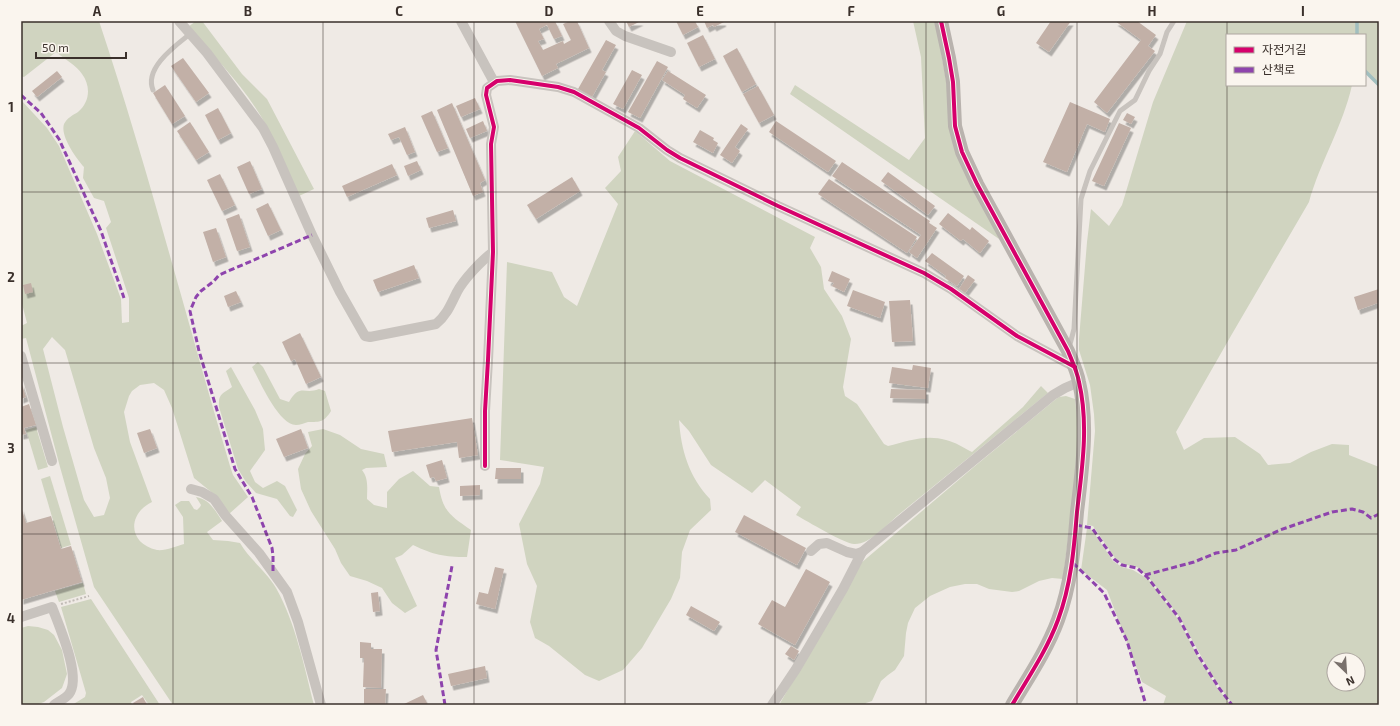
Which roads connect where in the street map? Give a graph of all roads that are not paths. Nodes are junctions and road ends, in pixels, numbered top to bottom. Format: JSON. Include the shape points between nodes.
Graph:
{"nodes":[{"id":1,"x":179,"y":21,"type":"edge"},
{"id":2,"x":462,"y":21,"type":"edge"},
{"id":3,"x":609,"y":21,"type":"edge"},
{"id":4,"x":941,"y":21,"type":"edge"},
{"id":5,"x":1174,"y":21,"type":"edge"},
{"id":6,"x":190,"y":34,"type":"junction"},
{"id":7,"x":671,"y":52,"type":"dead end"},
{"id":8,"x":494,"y":82,"type":"junction"},
{"id":9,"x":153,"y":90,"type":"dead end"},
{"id":10,"x":493,"y":252,"type":"junction"},
{"id":11,"x":1068,"y":351,"type":"junction"},
{"id":12,"x":21,"y":356,"type":"edge"},
{"id":13,"x":1075,"y":367,"type":"junction"},
{"id":14,"x":1080,"y":382,"type":"junction"},
{"id":15,"x":52,"y":461,"type":"dead end"},
{"id":16,"x":485,"y":466,"type":"dead end"},
{"id":17,"x":191,"y":489,"type":"dead end"},
{"id":18,"x":811,"y":551,"type":"dead end"},
{"id":19,"x":862,"y":552,"type":"junction"},
{"id":20,"x":21,"y":617,"type":"edge"},
{"id":21,"x":54,"y":705,"type":"edge"},
{"id":22,"x":321,"y":705,"type":"edge"},
{"id":23,"x":772,"y":705,"type":"edge"},
{"id":24,"x":1012,"y":705,"type":"edge"}],
"edges":[{"from":1,"to":6,"type":"street"},
{"from":2,"to":8,"type":"street"},
{"from":3,"to":7,"type":"street","via":[[616,32]]},
{"from":4,"to":11,"type":"street","via":[[953,82],[955,126],[962,152]]},
{"from":5,"to":11,"type":"lane","via":[[1167,32],[1160,54],[1135,100],[1120,111],[1090,171],[1081,199],[1074,329]]},
{"from":6,"to":9,"type":"lane","via":[[158,65],[151,78]]},
{"from":6,"to":10,"type":"street","via":[[263,128],[312,235],[365,336],[436,324],[483,259]]},
{"from":8,"to":10,"type":"street","via":[[486,88],[494,127],[491,144]]},
{"from":8,"to":13,"type":"street","via":[[510,80],[574,92],[639,128],[680,158],[792,213],[924,273],[952,289],[1017,336]]},
{"from":10,"to":16,"type":"street","via":[[485,411]]},
{"from":11,"to":13,"type":"street"},
{"from":12,"to":15,"type":"street"},
{"from":13,"to":14,"type":"street"},
{"from":14,"to":19,"type":"street","via":[[1053,395]]},
{"from":14,"to":24,"type":"street","via":[[1084,444],[1073,563],[1058,622]]},
{"from":17,"to":22,"type":"street","via":[[214,499],[259,553],[287,592]]},
{"from":18,"to":19,"type":"street","via":[[819,544],[827,543],[846,552]]},
{"from":19,"to":23,"type":"street","via":[[796,669]]},
{"from":20,"to":21,"type":"street","via":[[52,607],[65,642],[74,683],[69,694]]}]}
